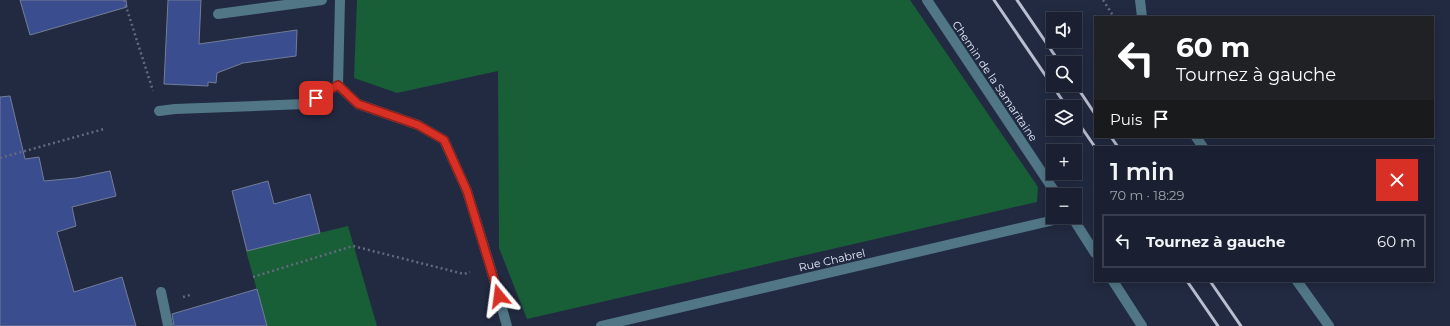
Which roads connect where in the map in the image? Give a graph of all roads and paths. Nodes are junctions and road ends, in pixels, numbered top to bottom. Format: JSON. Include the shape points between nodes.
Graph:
{"nodes":[{"id":1,"x":124,"y":0,"type":"edge"},
{"id":2,"x":322,"y":0,"type":"edge"},
{"id":3,"x":340,"y":0,"type":"edge"},
{"id":4,"x":927,"y":0,"type":"edge"},
{"id":5,"x":1103,"y":0,"type":"edge"},
{"id":6,"x":1140,"y":0,"type":"edge"},
{"id":7,"x":218,"y":14,"type":"dead end"},
{"id":8,"x":1113,"y":16,"type":"edge"},
{"id":9,"x":1142,"y":16,"type":"edge"},
{"id":10,"x":338,"y":85,"type":"junction"},
{"id":11,"x":159,"y":111,"type":"joint"},
{"id":12,"x":104,"y":130,"type":"dead end"},
{"id":13,"x":0,"y":158,"type":"edge"},
{"id":14,"x":1052,"y":188,"type":"edge"},
{"id":15,"x":1046,"y":222,"type":"edge"},
{"id":16,"x":1076,"y":224,"type":"edge"},
{"id":17,"x":1094,"y":251,"type":"edge"},
{"id":18,"x":490,"y":266,"type":"junction"},
{"id":19,"x":253,"y":277,"type":"dead end"},
{"id":20,"x":1114,"y":282,"type":"edge"},
{"id":21,"x":1298,"y":282,"type":"edge"},
{"id":22,"x":161,"y":292,"type":"dead end"},
{"id":23,"x":168,"y":325,"type":"dead end"},
{"id":24,"x":507,"y":326,"type":"edge"},
{"id":25,"x":601,"y":326,"type":"edge"},
{"id":26,"x":1142,"y":326,"type":"edge"},
{"id":27,"x":1329,"y":326,"type":"edge"}],
"edges":[{"from":1,"to":11,"type":"path"},
{"from":2,"to":7,"type":"street"},
{"from":3,"to":10,"type":"street"},
{"from":4,"to":14,"type":"street","name":"Chemin de la Samaritaine"},
{"from":5,"to":8,"type":"path"},
{"from":6,"to":9,"type":"street"},
{"from":10,"to":11,"type":"street","via":[[305,104]]},
{"from":10,"to":18,"type":"street","via":[[358,104],[418,125],[444,140],[467,191]]},
{"from":12,"to":13,"type":"path"},
{"from":15,"to":25,"type":"street","name":"Rue Chabrel"},
{"from":16,"to":17,"type":"street"},
{"from":18,"to":19,"type":"path","via":[[464,274],[353,246]]},
{"from":18,"to":24,"type":"street"},
{"from":20,"to":26,"type":"street"},
{"from":21,"to":27,"type":"street"},
{"from":22,"to":23,"type":"street"}]}
